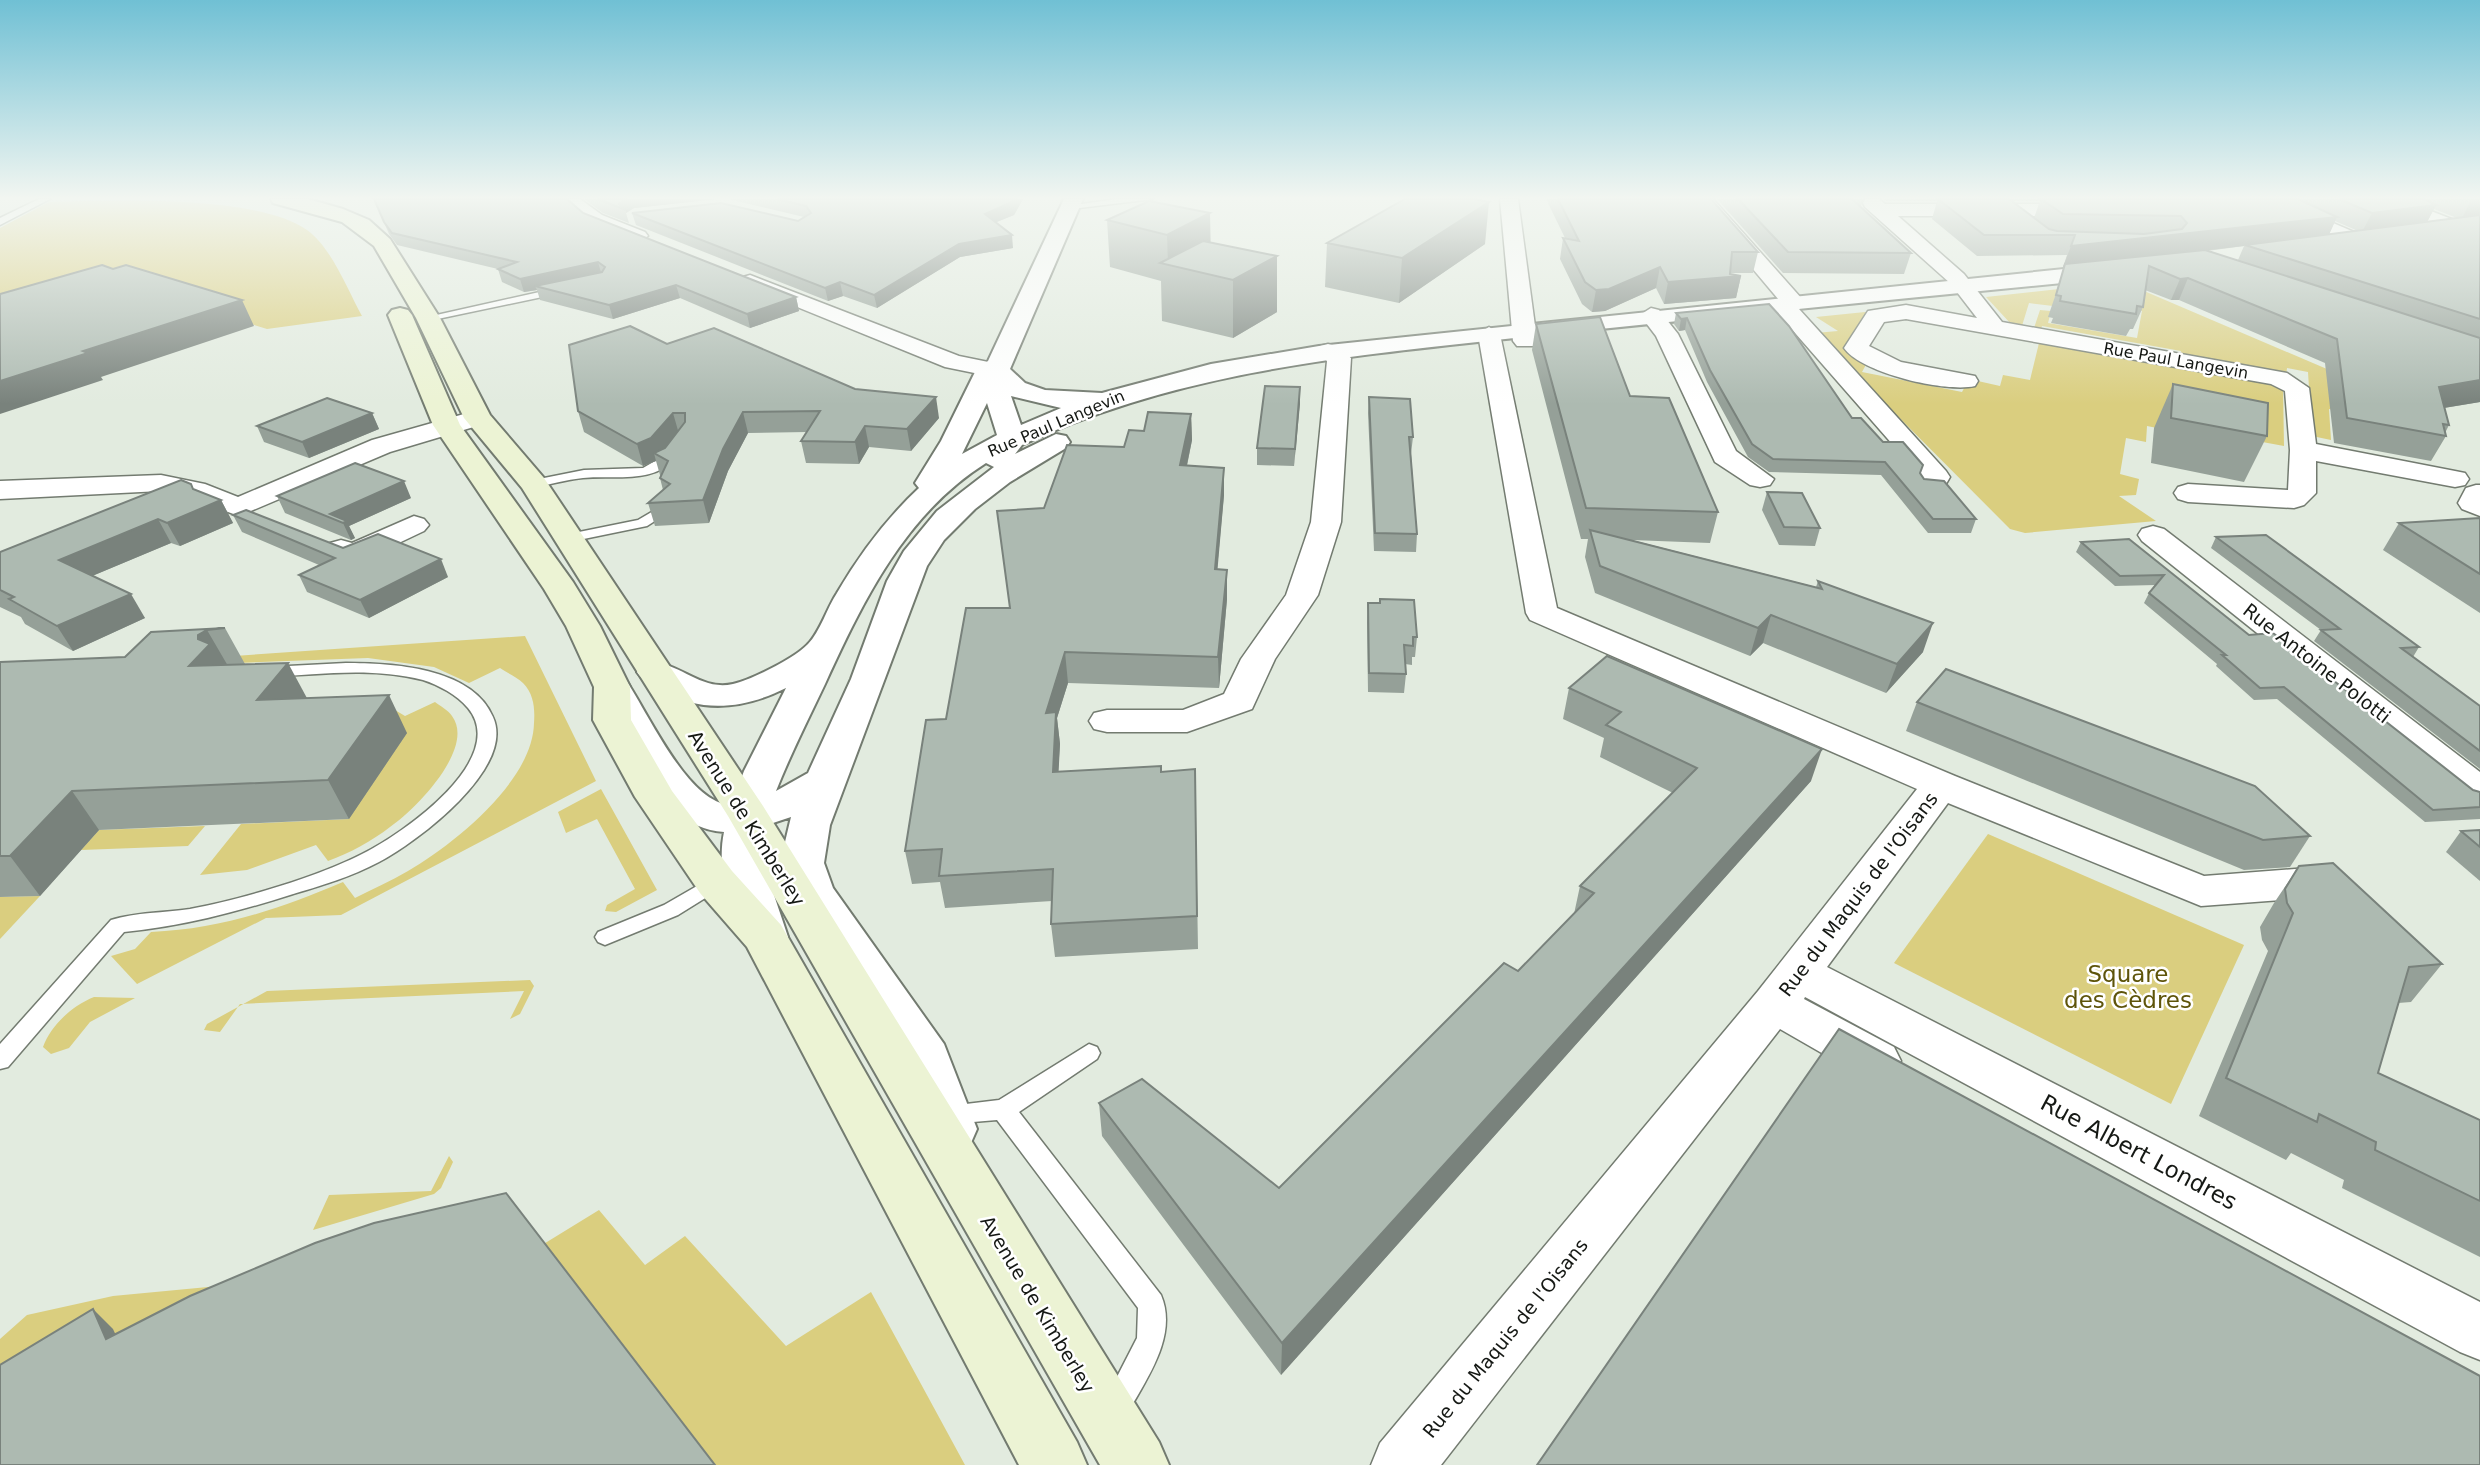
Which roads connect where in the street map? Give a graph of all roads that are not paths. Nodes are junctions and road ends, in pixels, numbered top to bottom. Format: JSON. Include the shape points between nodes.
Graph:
{"nodes":[{"id":1,"x":372,"y":267,"type":"edge"},
{"id":2,"x":397,"y":267,"type":"edge"},
{"id":3,"x":1042,"y":267,"type":"edge"},
{"id":4,"x":1508,"y":267,"type":"edge"},
{"id":5,"x":1758,"y":267,"type":"edge"},
{"id":6,"x":1942,"y":267,"type":"edge"},
{"id":7,"x":2131,"y":269,"type":"edge"},
{"id":8,"x":736,"y":276,"type":"edge"},
{"id":9,"x":578,"y":286,"type":"edge"},
{"id":10,"x":1964,"y":287,"type":"junction"},
{"id":11,"x":1788,"y":304,"type":"junction"},
{"id":12,"x":429,"y":318,"type":"junction"},
{"id":13,"x":1656,"y":320,"type":"junction"},
{"id":14,"x":1993,"y":327,"type":"junction"},
{"id":15,"x":1506,"y":337,"type":"junction"},
{"id":16,"x":1334,"y":355,"type":"junction"},
{"id":17,"x":995,"y":368,"type":"junction"},
{"id":18,"x":1966,"y":381,"type":"dead end"},
{"id":19,"x":1118,"y":396,"type":"junction"},
{"id":20,"x":977,"y":397,"type":"junction"},
{"id":21,"x":478,"y":418,"type":"junction"},
{"id":22,"x":447,"y":425,"type":"junction"},
{"id":23,"x":1078,"y":429,"type":"junction"},
{"id":24,"x":685,"y":439,"type":"edge"},
{"id":25,"x":1013,"y":439,"type":"junction"},
{"id":26,"x":2303,"y":450,"type":"junction"},
{"id":27,"x":1760,"y":479,"type":"dead end"},
{"id":28,"x":2455,"y":479,"type":"dead end"},
{"id":29,"x":534,"y":484,"type":"junction"},
{"id":30,"x":1932,"y":485,"type":"edge"},
{"id":31,"x":0,"y":490,"type":"edge"},
{"id":32,"x":2188,"y":493,"type":"dead end"},
{"id":33,"x":2480,"y":494,"type":"edge"},
{"id":34,"x":239,"y":507,"type":"junction"},
{"id":35,"x":667,"y":507,"type":"edge"},
{"id":36,"x":2480,"y":507,"type":"edge"},
{"id":37,"x":932,"y":510,"type":"junction"},
{"id":38,"x":279,"y":524,"type":"edge"},
{"id":39,"x":414,"y":525,"type":"dead end"},
{"id":40,"x":2153,"y":535,"type":"dead end"},
{"id":41,"x":569,"y":538,"type":"junction"},
{"id":42,"x":316,"y":539,"type":"edge"},
{"id":43,"x":823,"y":650,"type":"junction"},
{"id":44,"x":655,"y":672,"type":"junction"},
{"id":45,"x":254,"y":673,"type":"edge"},
{"id":46,"x":612,"y":687,"type":"junction"},
{"id":47,"x":1107,"y":722,"type":"dead end"},
{"id":48,"x":828,"y":779,"type":"junction"},
{"id":49,"x":1941,"y":785,"type":"junction"},
{"id":50,"x":2480,"y":791,"type":"edge"},
{"id":51,"x":748,"y":816,"type":"junction"},
{"id":52,"x":716,"y":882,"type":"junction"},
{"id":53,"x":2307,"y":883,"type":"edge"},
{"id":54,"x":605,"y":937,"type":"dead end"},
{"id":55,"x":765,"y":937,"type":"junction"},
{"id":56,"x":1786,"y":988,"type":"junction"},
{"id":57,"x":1089,"y":1053,"type":"dead end"},
{"id":58,"x":0,"y":1060,"type":"edge"},
{"id":59,"x":1003,"y":1110,"type":"junction"},
{"id":60,"x":946,"y":1114,"type":"junction"},
{"id":61,"x":2102,"y":1185,"type":"edge"},
{"id":62,"x":978,"y":1205,"type":"junction"},
{"id":63,"x":2480,"y":1332,"type":"edge"},
{"id":64,"x":1122,"y":1443,"type":"edge"},
{"id":65,"x":1054,"y":1465,"type":"edge"},
{"id":66,"x":1402,"y":1465,"type":"edge"}],
"edges":[{"from":1,"to":22,"type":"main road","name":"Avenue de Kimberley","via":[[401,317]]},
{"from":2,"to":12,"type":"main road","name":"Avenue de Kimberley"},
{"from":3,"to":17,"type":"street"},
{"from":4,"to":15,"type":"street"},
{"from":5,"to":11,"type":"street"},
{"from":6,"to":10,"type":"street"},
{"from":7,"to":10,"type":"street","name":"Rue Paul Langevin"},
{"from":8,"to":17,"type":"street","via":[[953,362]]},
{"from":9,"to":12,"type":"lane"},
{"from":10,"to":11,"type":"street","name":"Rue Paul Langevin"},
{"from":10,"to":14,"type":"street","via":[[1989,315]]},
{"from":11,"to":13,"type":"street","name":"Rue Paul Langevin"},
{"from":11,"to":30,"type":"street","via":[[1936,477]]},
{"from":12,"to":21,"type":"main road","name":"Avenue de Kimberley"},
{"from":13,"to":15,"type":"street","name":"Rue Paul Langevin"},
{"from":13,"to":27,"type":"street","via":[[1726,456]]},
{"from":14,"to":18,"type":"street","name":"Rue Paul Langevin","via":[[1906,312],[1876,316],[1856,348],[1866,358],[1890,366]]},
{"from":14,"to":26,"type":"street","name":"Rue Paul Langevin","via":[[2278,378],[2297,388]]},
{"from":15,"to":16,"type":"street","name":"Rue Paul Langevin"},
{"from":15,"to":49,"type":"street","name":"Rue du Maquis de l'Oisans","via":[[1542,613]]},
{"from":16,"to":19,"type":"street","name":"Rue Paul Langevin","via":[[1164,381]]},
{"from":16,"to":23,"type":"street","name":"Rue Paul Langevin","via":[[1204,383],[1111,413]]},
{"from":16,"to":47,"type":"street","via":[[1326,522],[1302,595],[1258,659],[1239,701],[1187,721]]},
{"from":17,"to":19,"type":"street","via":[[1005,383],[1017,390],[1066,401]]},
{"from":17,"to":20,"type":"street"},
{"from":17,"to":25,"type":"street","via":[[995,388]]},
{"from":19,"to":25,"type":"street","name":"Rue Paul Langevin"},
{"from":20,"to":25,"type":"street","via":[[976,429]]},
{"from":20,"to":37,"type":"street"},
{"from":21,"to":22,"type":"street"},
{"from":21,"to":29,"type":"main road","name":"Avenue de Kimberley"},
{"from":22,"to":34,"type":"street","via":[[380,446]]},
{"from":22,"to":46,"type":"main road","name":"Avenue de Kimberley","via":[[561,589]]},
{"from":23,"to":25,"type":"street","via":[[1051,438]]},
{"from":23,"to":37,"type":"street","name":"Rue Paul Langevin","via":[[979,490]]},
{"from":24,"to":29,"type":"lane","via":[[664,465],[649,472],[583,474]]},
{"from":25,"to":37,"type":"street","via":[[987,471],[957,497]]},
{"from":26,"to":28,"type":"street"},
{"from":26,"to":32,"type":"street","name":"Rue Paul Langevin","via":[[2302,493],[2294,499]]},
{"from":29,"to":41,"type":"main road","name":"Avenue de Kimberley"},
{"from":31,"to":34,"type":"street","via":[[161,483]]},
{"from":33,"to":36,"type":"street","via":[[2472,503]]},
{"from":34,"to":38,"type":"street"},
{"from":35,"to":41,"type":"lane","via":[[642,523]]},
{"from":37,"to":43,"type":"street","via":[[890,534]]},
{"from":37,"to":48,"type":"street","via":[[920,551],[899,592]]},
{"from":39,"to":42,"type":"street","via":[[352,554]]},
{"from":40,"to":50,"type":"street","name":"Rue Antoine Polotti"},
{"from":41,"to":44,"type":"main road","name":"Avenue de Kimberley"},
{"from":43,"to":44,"type":"street","via":[[782,676],[720,696],[698,694]]},
{"from":43,"to":51,"type":"street","via":[[769,761]]},
{"from":44,"to":51,"type":"main road","name":"Avenue de Kimberley"},
{"from":45,"to":58,"type":"lane","via":[[378,668],[424,675],[458,690],[479,706],[488,728],[480,762],[459,792],[431,819],[380,854],[327,877],[201,915],[118,925]]},
{"from":46,"to":51,"type":"street","via":[[690,805],[705,815]]},
{"from":46,"to":52,"type":"main road","name":"Avenue de Kimberley","via":[[612,720],[668,818]]},
{"from":48,"to":51,"type":"street","via":[[805,795]]},
{"from":48,"to":60,"type":"street","via":[[810,818],[802,863],[813,893],[926,1058]]},
{"from":49,"to":53,"type":"street","via":[[2201,891]]},
{"from":49,"to":56,"type":"street","name":"Rue du Maquis de l'Oisans"},
{"from":51,"to":55,"type":"street","via":[[743,863]]},
{"from":51,"to":62,"type":"main road","name":"Avenue de Kimberley"},
{"from":52,"to":54,"type":"lane","via":[[671,910]]},
{"from":52,"to":55,"type":"main road","name":"Avenue de Kimberley"},
{"from":55,"to":65,"type":"main road","name":"Avenue de Kimberley"},
{"from":56,"to":61,"type":"street"},
{"from":56,"to":63,"type":"street","name":"Rue Albert Londres"},
{"from":56,"to":66,"type":"street","name":"Rue du Maquis de l'Oisans"},
{"from":57,"to":59,"type":"lane"},
{"from":59,"to":60,"type":"lane"},
{"from":59,"to":64,"type":"lane","via":[[1151,1304],[1151,1340]]},
{"from":60,"to":62,"type":"street"},
{"from":62,"to":64,"type":"main road","name":"Avenue de Kimberley"}]}
